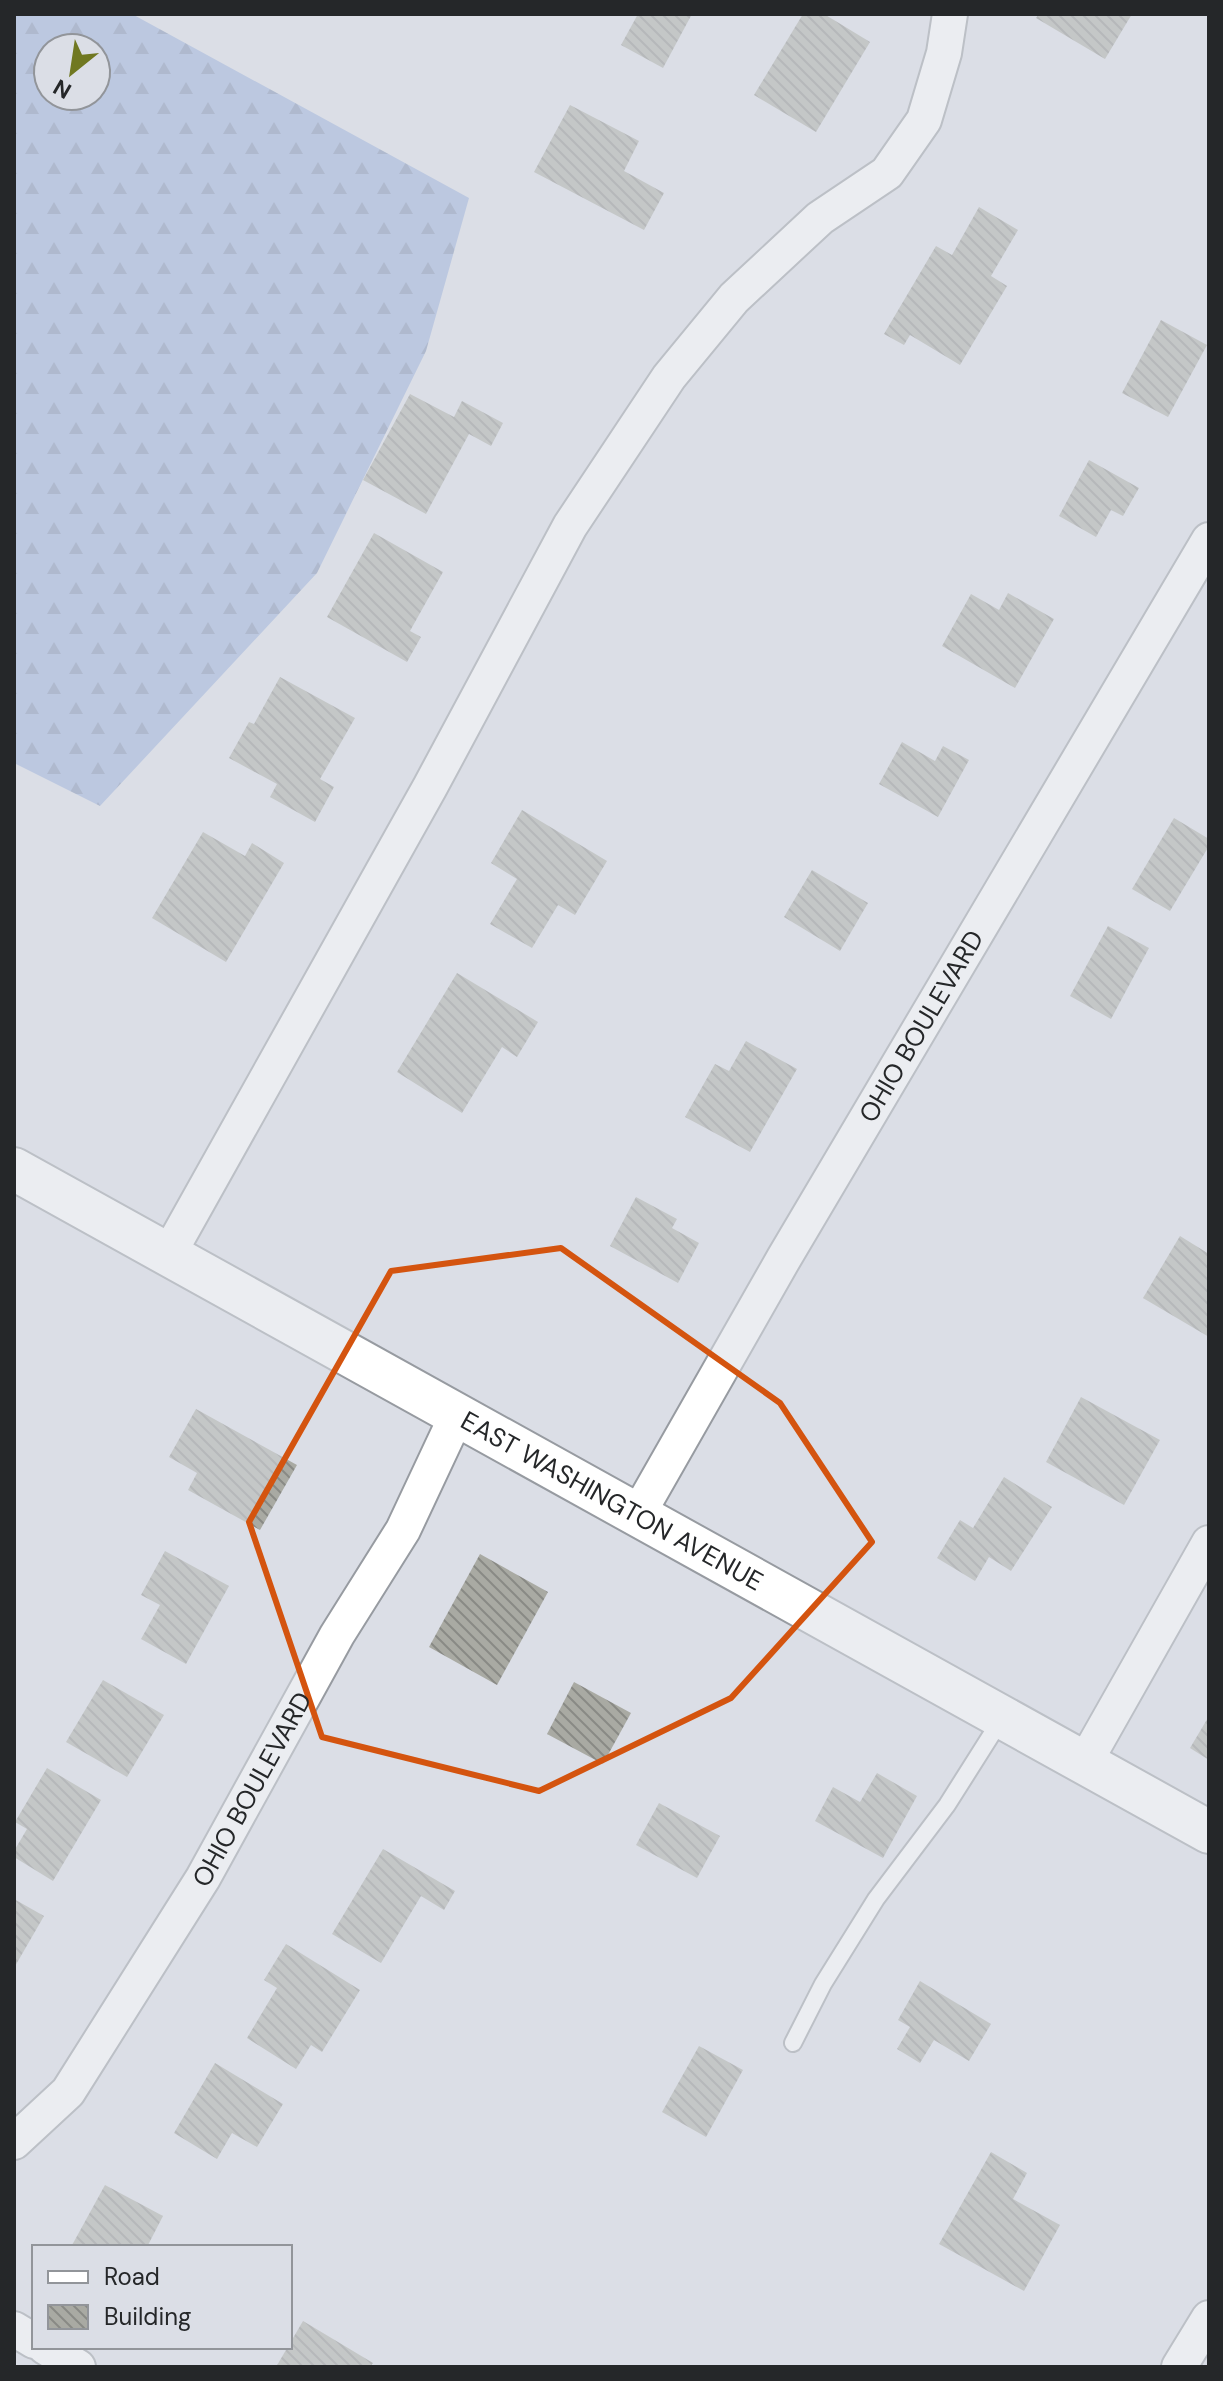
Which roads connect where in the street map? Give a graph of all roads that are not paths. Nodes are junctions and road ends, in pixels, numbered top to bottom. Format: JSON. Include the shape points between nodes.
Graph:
{"nodes":[{"id":1,"x":950,"y":14,"type":"edge"},
{"id":2,"x":1209,"y":540,"type":"edge"},
{"id":3,"x":14,"y":1169,"type":"edge"},
{"id":4,"x":168,"y":1255,"type":"junction"},
{"id":5,"x":457,"y":1415,"type":"junction"},
{"id":6,"x":638,"y":1514,"type":"junction"},
{"id":7,"x":1209,"y":1543,"type":"edge"},
{"id":8,"x":1002,"y":1717,"type":"junction"},
{"id":9,"x":1085,"y":1762,"type":"junction"},
{"id":10,"x":1209,"y":1832,"type":"edge"},
{"id":11,"x":793,"y":2043,"type":"dead end"},
{"id":12,"x":14,"y":2142,"type":"edge"},
{"id":13,"x":1209,"y":2318,"type":"edge"},
{"id":14,"x":14,"y":2329,"type":"edge"},
{"id":15,"x":32,"y":2340,"type":"edge"},
{"id":16,"x":48,"y":2349,"type":"edge"},
{"id":17,"x":78,"y":2367,"type":"edge"},
{"id":18,"x":1179,"y":2367,"type":"edge"}],
"edges":[{"from":1,"to":4,"type":"street","via":[[924,120],[887,173],[820,218],[734,298],[669,377],[570,526]]},
{"from":2,"to":6,"type":"street","name":"OHIO BOULEVARD"},
{"from":3,"to":4,"type":"street","name":"EAST WASHINGTON AVENUE"},
{"from":4,"to":5,"type":"street","name":"EAST WASHINGTON AVENUE"},
{"from":5,"to":6,"type":"street","name":"EAST WASHINGTON AVENUE"},
{"from":5,"to":12,"type":"street","name":"OHIO BOULEVARD","via":[[403,1530],[337,1635],[203,1878],[68,2092]]},
{"from":6,"to":8,"type":"street","name":"EAST WASHINGTON AVENUE"},
{"from":7,"to":9,"type":"street"},
{"from":8,"to":9,"type":"street","name":"EAST WASHINGTON AVENUE"},
{"from":8,"to":11,"type":"lane","via":[[947,1805],[876,1899]]},
{"from":9,"to":10,"type":"street","name":"EAST WASHINGTON AVENUE"},
{"from":13,"to":18,"type":"street"},
{"from":14,"to":15,"type":"street"},
{"from":16,"to":17,"type":"street"}]}
